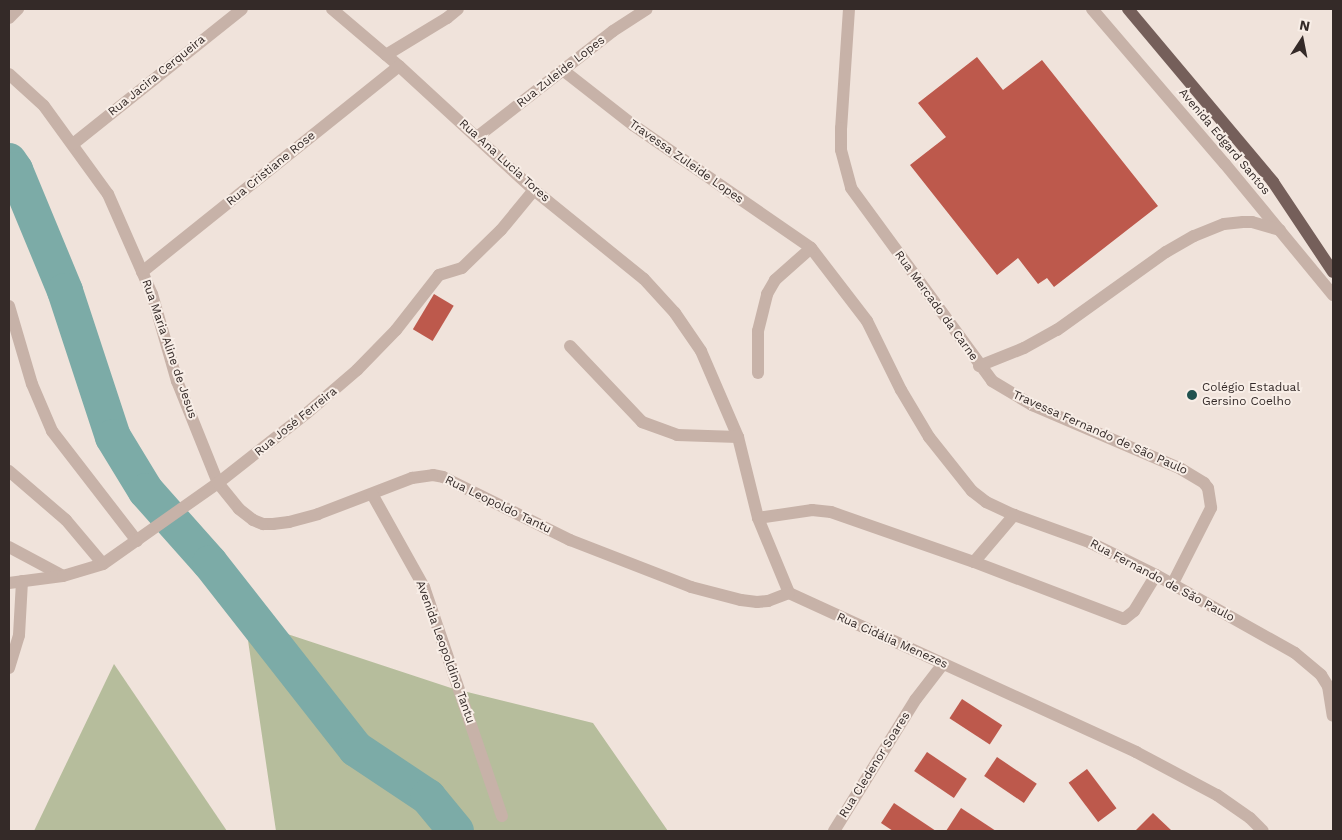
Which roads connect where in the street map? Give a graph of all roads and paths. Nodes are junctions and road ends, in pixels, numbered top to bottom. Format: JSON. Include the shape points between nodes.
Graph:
{"nodes":[{"id":1,"x":18,"y":9,"type":"edge"},
{"id":2,"x":242,"y":9,"type":"edge"},
{"id":3,"x":332,"y":9,"type":"edge"},
{"id":4,"x":458,"y":9,"type":"edge"},
{"id":5,"x":647,"y":9,"type":"edge"},
{"id":6,"x":849,"y":9,"type":"edge"},
{"id":7,"x":1092,"y":9,"type":"edge"},
{"id":8,"x":1128,"y":9,"type":"edge"},
{"id":9,"x":9,"y":18,"type":"edge"},
{"id":10,"x":386,"y":55,"type":"junction"},
{"id":11,"x":399,"y":66,"type":"junction"},
{"id":12,"x":564,"y":71,"type":"junction"},
{"id":13,"x":9,"y":74,"type":"edge"},
{"id":14,"x":477,"y":137,"type":"junction"},
{"id":15,"x":73,"y":144,"type":"junction"},
{"id":16,"x":534,"y":190,"type":"junction"},
{"id":17,"x":1280,"y":230,"type":"junction"},
{"id":18,"x":811,"y":248,"type":"junction"},
{"id":19,"x":142,"y":272,"type":"junction"},
{"id":20,"x":1333,"y":272,"type":"edge"},
{"id":21,"x":1333,"y":295,"type":"edge"},
{"id":22,"x":9,"y":306,"type":"edge"},
{"id":23,"x":570,"y":346,"type":"dead end"},
{"id":24,"x":979,"y":366,"type":"junction"},
{"id":25,"x":758,"y":373,"type":"dead end"},
{"id":26,"x":738,"y":437,"type":"junction"},
{"id":27,"x":9,"y":470,"type":"edge"},
{"id":28,"x":218,"y":483,"type":"junction"},
{"id":29,"x":372,"y":494,"type":"junction"},
{"id":30,"x":1014,"y":515,"type":"junction"},
{"id":31,"x":758,"y":518,"type":"junction"},
{"id":32,"x":137,"y":541,"type":"junction"},
{"id":33,"x":9,"y":547,"type":"edge"},
{"id":34,"x":974,"y":562,"type":"junction"},
{"id":35,"x":103,"y":564,"type":"junction"},
{"id":36,"x":63,"y":576,"type":"junction"},
{"id":37,"x":1156,"y":576,"type":"junction"},
{"id":38,"x":22,"y":581,"type":"junction"},
{"id":39,"x":9,"y":583,"type":"edge"},
{"id":40,"x":1172,"y":585,"type":"junction"},
{"id":41,"x":789,"y":593,"type":"junction"},
{"id":42,"x":931,"y":659,"type":"junction"},
{"id":43,"x":943,"y":664,"type":"junction"},
{"id":44,"x":9,"y":668,"type":"edge"},
{"id":45,"x":916,"y":699,"type":"junction"},
{"id":46,"x":1333,"y":716,"type":"edge"},
{"id":47,"x":502,"y":816,"type":"dead end"},
{"id":48,"x":834,"y":831,"type":"edge"},
{"id":49,"x":1263,"y":831,"type":"edge"}],
"edges":[{"from":1,"to":9,"type":"street"},
{"from":2,"to":15,"type":"street","name":"Rua Jacira Cerqueira"},
{"from":3,"to":10,"type":"street","name":"Rua Ana Lucia Tores"},
{"from":4,"to":10,"type":"street"},
{"from":5,"to":12,"type":"street","name":"Rua Zuleide Lopes"},
{"from":6,"to":24,"type":"street","name":"Rua Mercado da Carne","via":[[840,128],[841,150],[851,188]]},
{"from":7,"to":17,"type":"street","name":"Avenida Edgard Santos"},
{"from":8,"to":20,"type":"main road","name":"Avenida Edgard Santos","via":[[1274,182]]},
{"from":10,"to":11,"type":"street","name":"Rua Ana Lucia Tores"},
{"from":11,"to":14,"type":"street","name":"Rua Ana Lucia Tores"},
{"from":11,"to":19,"type":"street","name":"Rua Cristiane Rose"},
{"from":12,"to":14,"type":"street","name":"Rua Zuleide Lopes"},
{"from":12,"to":18,"type":"street","name":"Travessa Zuleide Lopes","via":[[633,125]]},
{"from":13,"to":15,"type":"street","name":"Rua Maria Aline de Jesus","via":[[44,106]]},
{"from":14,"to":16,"type":"street","name":"Rua Ana Lucia Tores"},
{"from":15,"to":19,"type":"street","name":"Rua Maria Aline de Jesus","via":[[108,194]]},
{"from":16,"to":26,"type":"street","name":"Rua Ana Lucia Tores","via":[[644,279],[676,313],[702,351]]},
{"from":16,"to":28,"type":"street","name":"Rua José Ferreira","via":[[501,230],[462,268],[442,273],[436,278],[396,330],[357,370],[301,419]]},
{"from":17,"to":21,"type":"street","name":"Avenida Edgard Santos"},
{"from":17,"to":24,"type":"street","name":"Rua Mercado da Carne","via":[[1242,222],[1224,224],[1194,236],[1166,252],[1057,330],[1024,348]]},
{"from":18,"to":25,"type":"street","via":[[775,280],[767,294],[758,331]]},
{"from":18,"to":30,"type":"street","name":"Rua Fernando de São Paulo","via":[[867,321],[901,390],[952,468],[986,502]]},
{"from":19,"to":28,"type":"street","name":"Rua Maria Aline de Jesus","via":[[152,294],[177,381]]},
{"from":22,"to":32,"type":"street","via":[[32,384],[52,430]]},
{"from":23,"to":26,"type":"street","via":[[642,422],[677,435]]},
{"from":24,"to":40,"type":"street","name":"Travessa Fernando de São Paulo","via":[[992,381],[1032,405],[1204,482],[1211,508]]},
{"from":26,"to":31,"type":"street"},
{"from":27,"to":35,"type":"street","via":[[66,520]]},
{"from":28,"to":29,"type":"street","name":"Rua Leopoldo Tantu","via":[[239,509],[262,524],[289,522]]},
{"from":28,"to":32,"type":"street","name":"Rua José Ferreira"},
{"from":29,"to":41,"type":"street","name":"Rua Leopoldo Tantu","via":[[424,475],[443,477],[570,540],[691,587],[757,602]]},
{"from":29,"to":47,"type":"street","name":"Avenida Leopoldino Tantu","via":[[424,587]]},
{"from":30,"to":34,"type":"street"},
{"from":30,"to":37,"type":"street","name":"Rua Fernando de São Paulo","via":[[1089,542]]},
{"from":31,"to":34,"type":"street","via":[[812,510],[831,512]]},
{"from":31,"to":41,"type":"street"},
{"from":32,"to":35,"type":"street","name":"Rua José Ferreira"},
{"from":33,"to":36,"type":"street"},
{"from":34,"to":37,"type":"street","via":[[1124,620],[1134,611]]},
{"from":35,"to":36,"type":"street","name":"Rua José Ferreira"},
{"from":36,"to":38,"type":"street","name":"Rua José Ferreira"},
{"from":37,"to":40,"type":"street","name":"Rua Fernando de São Paulo"},
{"from":38,"to":39,"type":"street","name":"Rua José Ferreira"},
{"from":38,"to":44,"type":"street","via":[[19,635]]},
{"from":40,"to":46,"type":"street","name":"Rua Fernando de São Paulo","via":[[1310,664],[1328,686]]},
{"from":41,"to":42,"type":"street","name":"Rua Cidália Menezes"},
{"from":42,"to":43,"type":"street","name":"Rua Cidália Menezes"},
{"from":42,"to":45,"type":"street","name":"Rua Cledenor Soares"},
{"from":43,"to":45,"type":"street","name":"Rua Cledenor Soares"},
{"from":43,"to":49,"type":"street","name":"Rua Cidália Menezes","via":[[1184,777],[1224,799]]},
{"from":45,"to":48,"type":"street","name":"Rua Cledenor Soares"}]}
